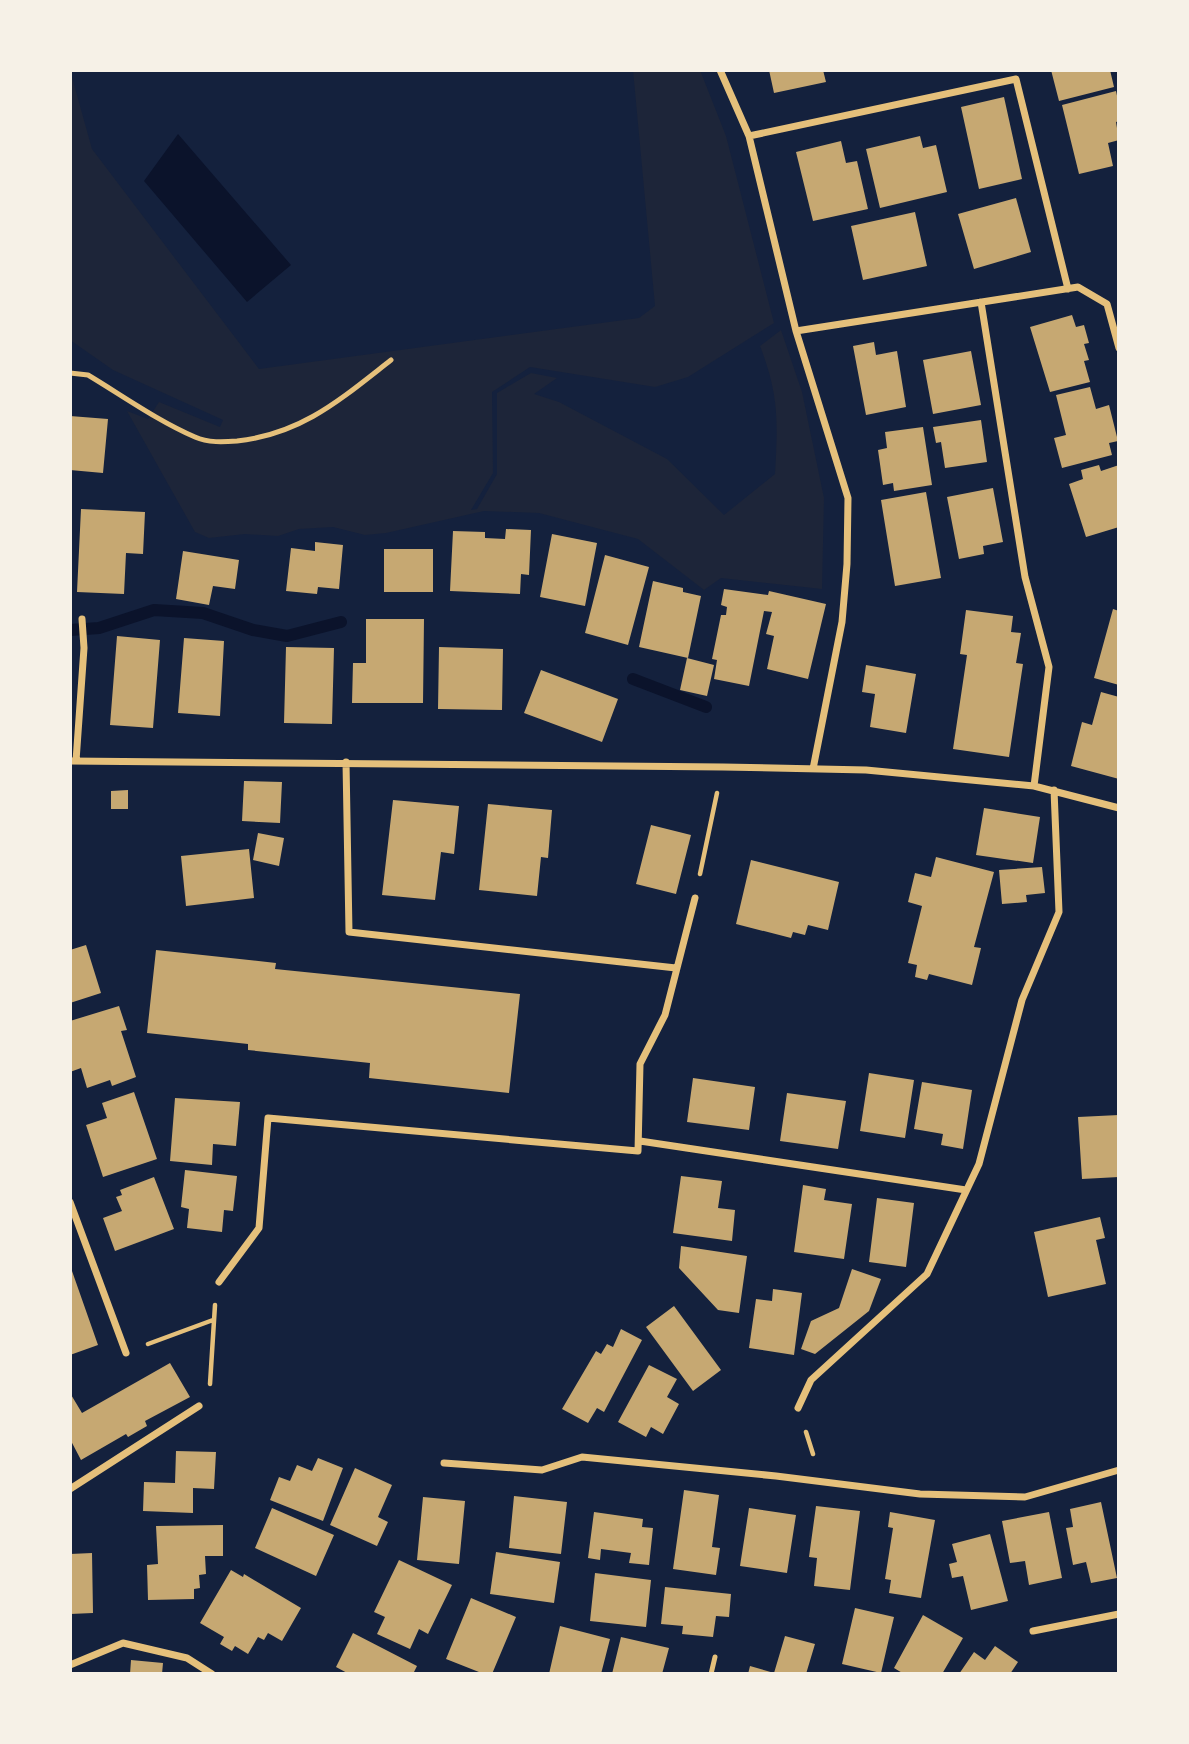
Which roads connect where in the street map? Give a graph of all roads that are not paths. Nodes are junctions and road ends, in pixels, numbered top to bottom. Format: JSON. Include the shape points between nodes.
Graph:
{"nodes":[{"id":1,"x":720,"y":70,"type":"edge"},
{"id":2,"x":749,"y":136,"type":"junction"},
{"id":3,"x":1068,"y":289,"type":"junction"},
{"id":4,"x":981,"y":302,"type":"junction"},
{"id":5,"x":796,"y":331,"type":"junction"},
{"id":6,"x":1119,"y":348,"type":"edge"},
{"id":7,"x":391,"y":360,"type":"dead end"},
{"id":8,"x":70,"y":373,"type":"edge"},
{"id":9,"x":82,"y":619,"type":"dead end"},
{"id":10,"x":73,"y":761,"type":"edge"},
{"id":11,"x":346,"y":762,"type":"junction"},
{"id":12,"x":813,"y":769,"type":"junction"},
{"id":13,"x":1034,"y":786,"type":"junction"},
{"id":14,"x":1054,"y":790,"type":"junction"},
{"id":15,"x":1119,"y":807,"type":"edge"},
{"id":16,"x":695,"y":898,"type":"road end"},
{"id":17,"x":676,"y":968,"type":"junction"},
{"id":18,"x":639,"y":1141,"type":"junction"},
{"id":19,"x":967,"y":1190,"type":"junction"},
{"id":20,"x":70,"y":1202,"type":"edge"},
{"id":21,"x":219,"y":1282,"type":"road end"},
{"id":22,"x":126,"y":1353,"type":"road end"},
{"id":23,"x":200,"y":1406,"type":"road end"},
{"id":24,"x":798,"y":1408,"type":"road end"},
{"id":25,"x":444,"y":1464,"type":"dead end"},
{"id":26,"x":1119,"y":1470,"type":"edge"},
{"id":27,"x":70,"y":1489,"type":"edge"},
{"id":28,"x":1119,"y":1614,"type":"edge"},
{"id":29,"x":1033,"y":1631,"type":"dead end"},
{"id":30,"x":715,"y":1657,"type":"dead end"},
{"id":31,"x":70,"y":1665,"type":"edge"},
{"id":32,"x":212,"y":1674,"type":"edge"},
{"id":33,"x":711,"y":1674,"type":"edge"}],
"edges":[{"from":1,"to":2,"type":"street"},
{"from":2,"to":3,"type":"street","via":[[1016,79]]},
{"from":2,"to":5,"type":"street"},
{"from":3,"to":4,"type":"street"},
{"from":3,"to":6,"type":"street","via":[[1078,287],[1107,304]]},
{"from":4,"to":5,"type":"street"},
{"from":4,"to":13,"type":"street","via":[[1026,577],[1049,667]]},
{"from":5,"to":12,"type":"street","via":[[848,498],[842,622]]},
{"from":7,"to":8,"type":"lane","via":[[310,418],[279,433],[223,443],[197,438],[88,375]]},
{"from":9,"to":10,"type":"street","via":[[84,648]]},
{"from":10,"to":11,"type":"street"},
{"from":11,"to":12,"type":"street"},
{"from":11,"to":17,"type":"street","via":[[349,932]]},
{"from":12,"to":13,"type":"street"},
{"from":13,"to":14,"type":"street"},
{"from":14,"to":15,"type":"street"},
{"from":14,"to":19,"type":"street","via":[[1059,912],[1023,1000],[979,1164]]},
{"from":16,"to":17,"type":"street"},
{"from":17,"to":18,"type":"street","via":[[665,1015],[640,1064]]},
{"from":18,"to":19,"type":"street"},
{"from":18,"to":21,"type":"street","via":[[638,1151],[268,1118],[259,1228]]},
{"from":19,"to":24,"type":"street","via":[[927,1274],[811,1380]]},
{"from":20,"to":22,"type":"street"},
{"from":23,"to":27,"type":"street"},
{"from":25,"to":26,"type":"street","via":[[542,1470],[582,1457],[920,1494],[1024,1497]]},
{"from":28,"to":29,"type":"street"},
{"from":30,"to":33,"type":"lane"},
{"from":31,"to":32,"type":"street","via":[[124,1643],[187,1658]]}]}
